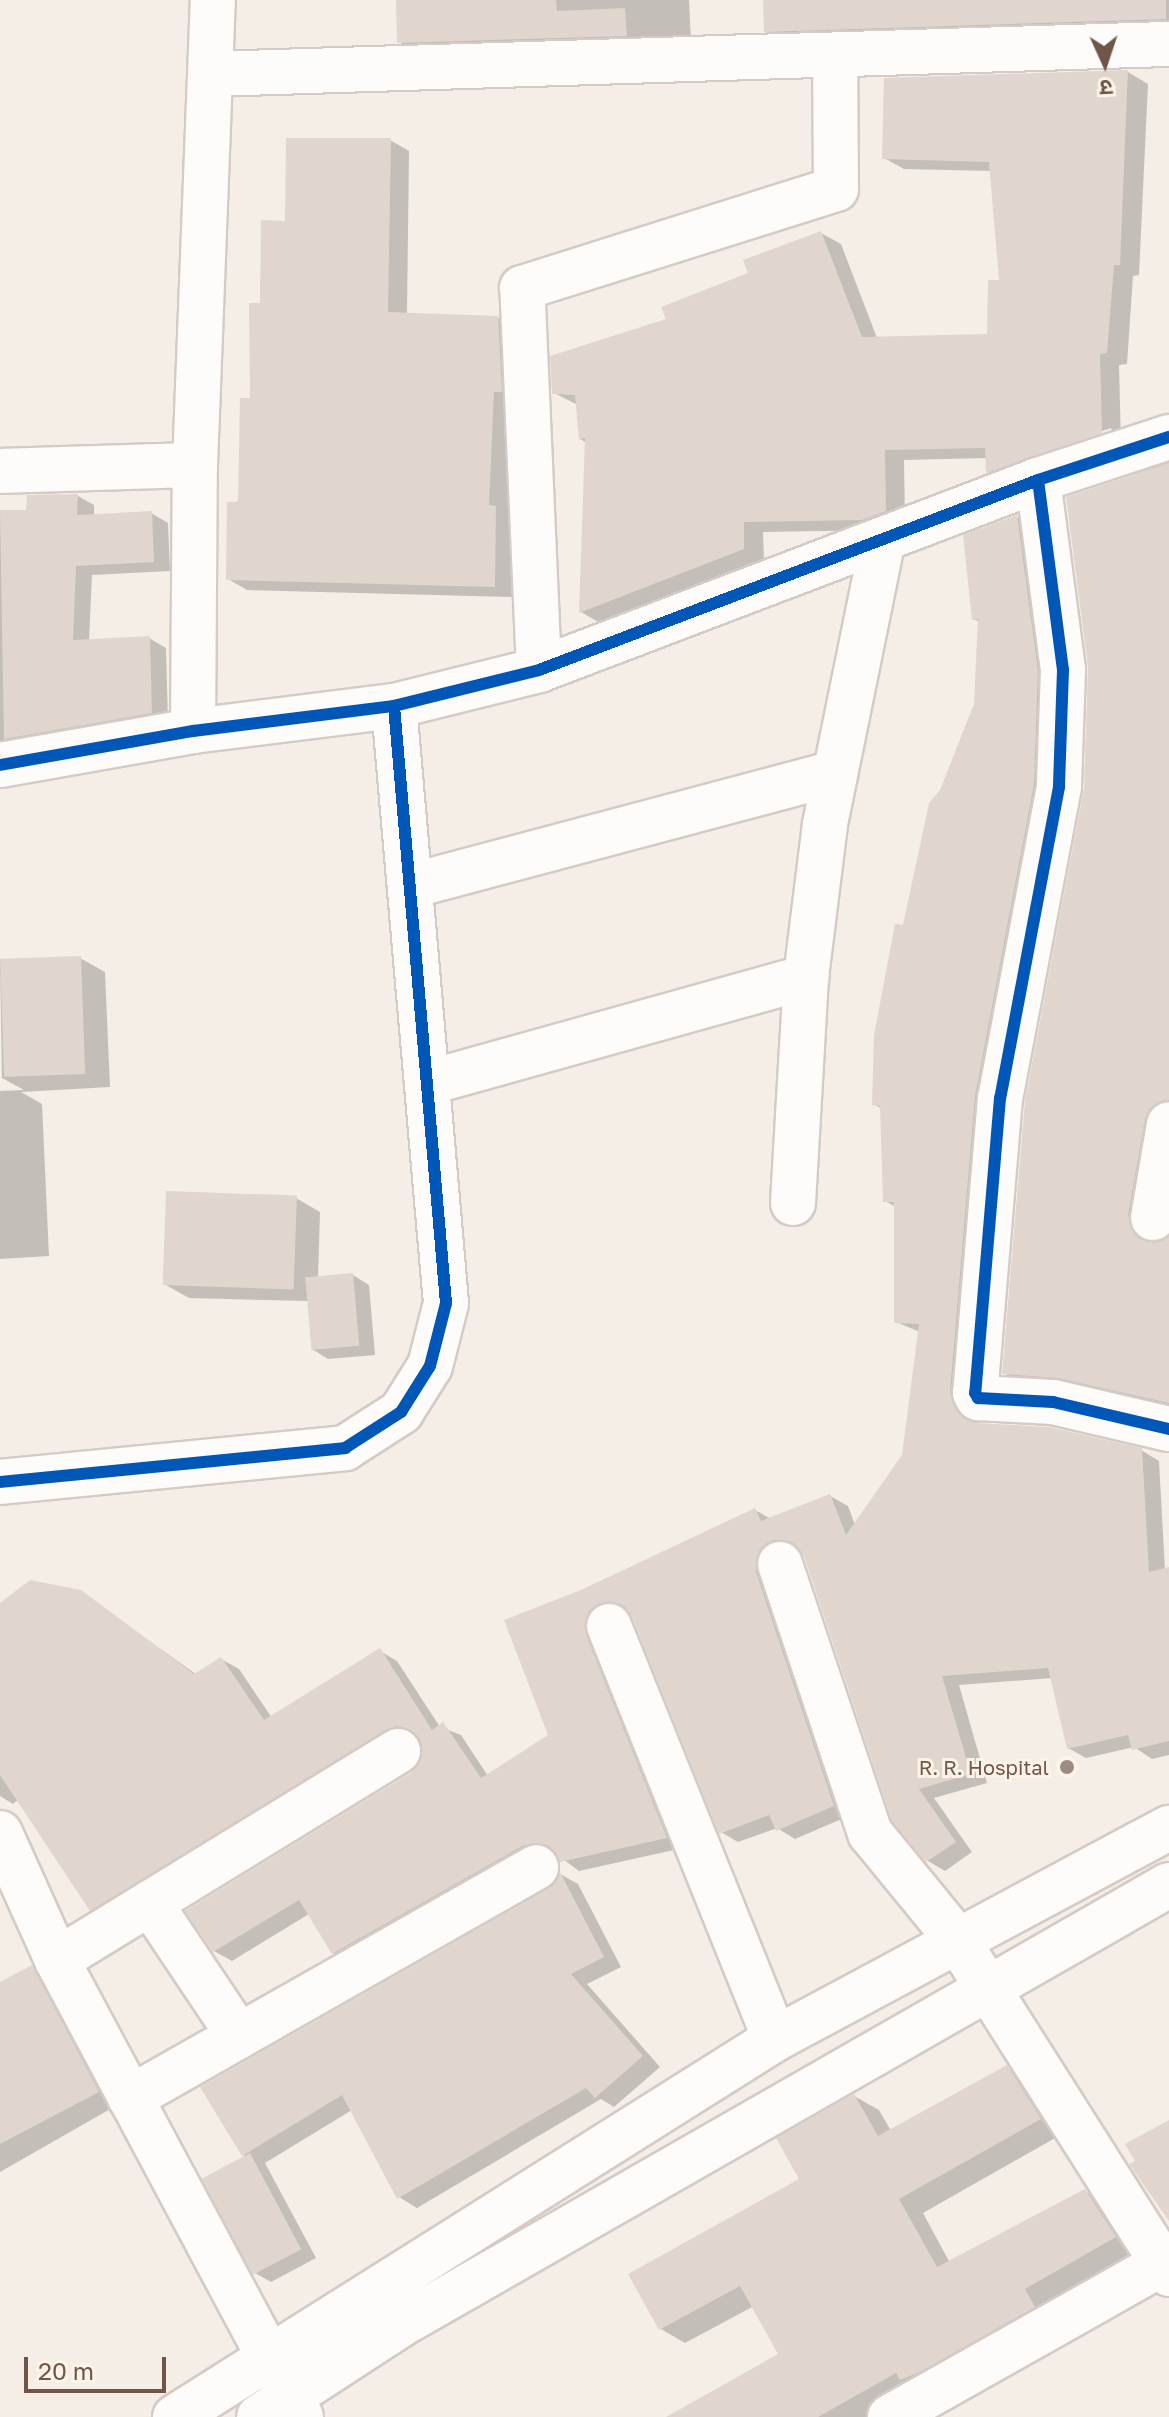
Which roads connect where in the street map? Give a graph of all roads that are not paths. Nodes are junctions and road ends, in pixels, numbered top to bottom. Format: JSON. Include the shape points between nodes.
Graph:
{"nodes":[{"id":1,"x":213,"y":0,"type":"edge"},
{"id":2,"x":1169,"y":44,"type":"edge"},
{"id":3,"x":835,"y":57,"type":"junction"},
{"id":4,"x":212,"y":74,"type":"junction"},
{"id":5,"x":1169,"y":437,"type":"edge"},
{"id":6,"x":195,"y":465,"type":"junction"},
{"id":7,"x":0,"y":471,"type":"edge"},
{"id":8,"x":1038,"y":480,"type":"junction"},
{"id":9,"x":883,"y":540,"type":"junction"},
{"id":10,"x":539,"y":670,"type":"junction"},
{"id":11,"x":394,"y":706,"type":"junction"},
{"id":12,"x":193,"y":731,"type":"junction"},
{"id":13,"x":0,"y":765,"type":"edge"},
{"id":14,"x":835,"y":773,"type":"junction"},
{"id":15,"x":410,"y":886,"type":"junction"},
{"id":16,"x":806,"y":977,"type":"junction"},
{"id":17,"x":427,"y":1083,"type":"junction"},
{"id":18,"x":1169,"y":1124,"type":"edge"},
{"id":19,"x":793,"y":1203,"type":"dead end"},
{"id":20,"x":1153,"y":1218,"type":"dead end"},
{"id":21,"x":1169,"y":1429,"type":"edge"},
{"id":22,"x":0,"y":1482,"type":"edge"},
{"id":23,"x":780,"y":1564,"type":"dead end"},
{"id":24,"x":609,"y":1626,"type":"dead end"},
{"id":25,"x":398,"y":1751,"type":"dead end"},
{"id":26,"x":1169,"y":1828,"type":"edge"},
{"id":27,"x":0,"y":1833,"type":"edge"},
{"id":28,"x":536,"y":1867,"type":"dead end"},
{"id":29,"x":1169,"y":1885,"type":"edge"},
{"id":30,"x":150,"y":1903,"type":"junction"},
{"id":31,"x":956,"y":1938,"type":"junction"},
{"id":32,"x":57,"y":1960,"type":"junction"},
{"id":33,"x":988,"y":1987,"type":"junction"},
{"id":34,"x":239,"y":2036,"type":"junction"},
{"id":35,"x":775,"y":2039,"type":"junction"},
{"id":36,"x":130,"y":2098,"type":"junction"},
{"id":37,"x":1167,"y":2266,"type":"edge"},
{"id":38,"x":267,"y":2356,"type":"junction"},
{"id":39,"x":283,"y":2410,"type":"edge"},
{"id":40,"x":175,"y":2417,"type":"edge"},
{"id":41,"x":890,"y":2417,"type":"edge"}],
"edges":[{"from":1,"to":4,"type":"street"},
{"from":2,"to":3,"type":"street"},
{"from":3,"to":4,"type":"street"},
{"from":3,"to":10,"type":"street","via":[[836,189],[522,288]]},
{"from":4,"to":6,"type":"street"},
{"from":5,"to":8,"type":"street"},
{"from":6,"to":7,"type":"street"},
{"from":6,"to":12,"type":"street"},
{"from":8,"to":9,"type":"street"},
{"from":8,"to":21,"type":"street","via":[[1063,670],[1059,787],[1000,1098],[975,1393],[978,1398],[1053,1402]]},
{"from":9,"to":10,"type":"street"},
{"from":9,"to":14,"type":"street"},
{"from":10,"to":11,"type":"street"},
{"from":11,"to":12,"type":"street"},
{"from":11,"to":15,"type":"street"},
{"from":12,"to":13,"type":"street"},
{"from":14,"to":15,"type":"street"},
{"from":14,"to":16,"type":"street"},
{"from":15,"to":17,"type":"street"},
{"from":16,"to":17,"type":"street"},
{"from":16,"to":19,"type":"street"},
{"from":17,"to":22,"type":"street","via":[[446,1303],[430,1366],[401,1412],[345,1448]]},
{"from":18,"to":20,"type":"street"},
{"from":23,"to":31,"type":"street","via":[[870,1833]]},
{"from":24,"to":35,"type":"street"},
{"from":25,"to":30,"type":"street"},
{"from":26,"to":31,"type":"street"},
{"from":27,"to":32,"type":"street"},
{"from":28,"to":34,"type":"street"},
{"from":29,"to":33,"type":"street"},
{"from":30,"to":32,"type":"street"},
{"from":30,"to":34,"type":"street"},
{"from":31,"to":33,"type":"street"},
{"from":31,"to":35,"type":"street"},
{"from":32,"to":36,"type":"street"},
{"from":33,"to":37,"type":"street"},
{"from":33,"to":39,"type":"street","via":[[400,2325]]},
{"from":34,"to":36,"type":"street"},
{"from":35,"to":38,"type":"street"},
{"from":36,"to":38,"type":"street"},
{"from":37,"to":41,"type":"street"},
{"from":38,"to":39,"type":"street"},
{"from":38,"to":40,"type":"street"}]}
